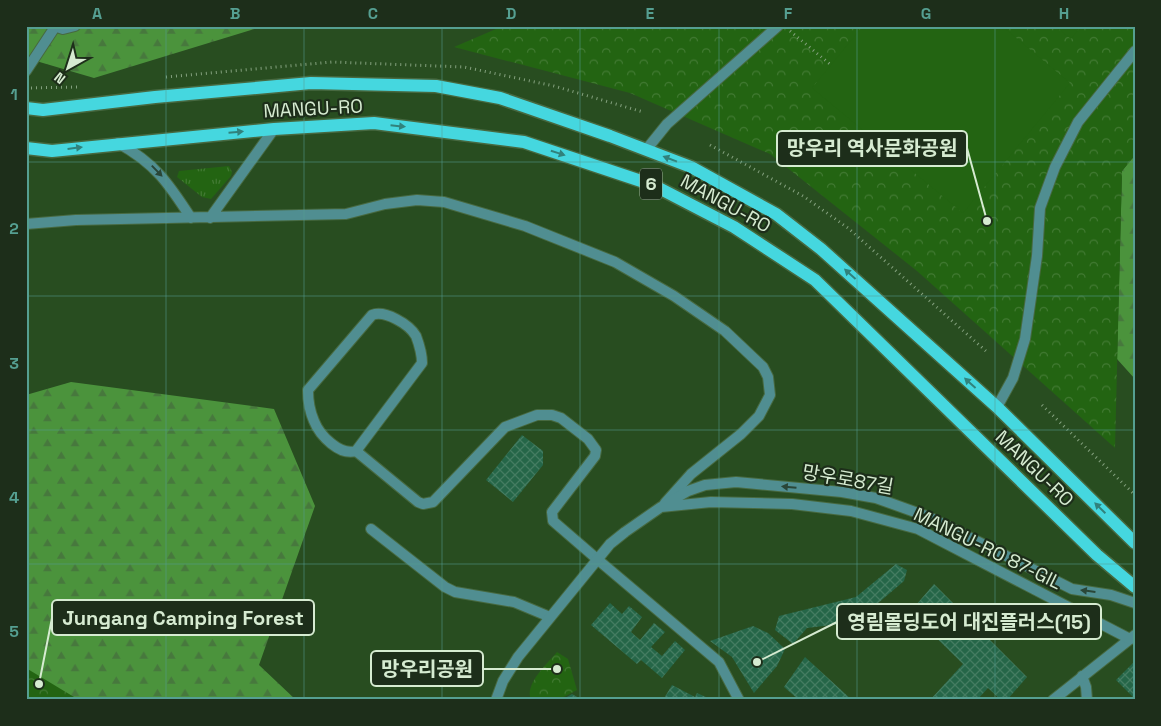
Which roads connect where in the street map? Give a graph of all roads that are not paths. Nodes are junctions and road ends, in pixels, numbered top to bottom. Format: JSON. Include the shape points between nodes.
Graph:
{"nodes":[{"id":1,"x":75,"y":26,"type":"edge"},
{"id":2,"x":778,"y":26,"type":"edge"},
{"id":3,"x":54,"y":27,"type":"edge"},
{"id":4,"x":1135,"y":51,"type":"edge"},
{"id":5,"x":26,"y":71,"type":"edge"},
{"id":6,"x":26,"y":108,"type":"edge"},
{"id":7,"x":274,"y":129,"type":"junction"},
{"id":8,"x":117,"y":143,"type":"junction"},
{"id":9,"x":26,"y":148,"type":"edge"},
{"id":10,"x":646,"y":150,"type":"junction"},
{"id":11,"x":190,"y":218,"type":"junction"},
{"id":12,"x":210,"y":218,"type":"junction"},
{"id":13,"x":26,"y":224,"type":"edge"},
{"id":14,"x":996,"y":407,"type":"junction"},
{"id":15,"x":356,"y":450,"type":"junction"},
{"id":16,"x":661,"y":507,"type":"junction"},
{"id":17,"x":371,"y":529,"type":"dead end"},
{"id":18,"x":1135,"y":542,"type":"edge"},
{"id":19,"x":597,"y":558,"type":"junction"},
{"id":20,"x":1135,"y":587,"type":"edge"},
{"id":21,"x":1135,"y":603,"type":"edge"},
{"id":22,"x":550,"y":617,"type":"junction"},
{"id":23,"x":1132,"y":637,"type":"edge"},
{"id":24,"x":1082,"y":676,"type":"junction"},
{"id":25,"x":496,"y":700,"type":"edge"},
{"id":26,"x":739,"y":700,"type":"edge"},
{"id":27,"x":1053,"y":700,"type":"edge"},
{"id":28,"x":1087,"y":700,"type":"edge"}],
"edges":[{"from":1,"to":3,"type":"street"},
{"from":2,"to":10,"type":"street","via":[[667,124]]},
{"from":3,"to":5,"type":"street"},
{"from":4,"to":14,"type":"street","via":[[1078,122],[1055,167],[1040,208],[1025,339],[1013,378]]},
{"from":6,"to":10,"type":"main road","name":"MANGU-RO","number":"6","via":[[43,110],[155,96],[312,83],[436,86],[500,98]]},
{"from":8,"to":7,"type":"main road","name":"MANGU-RO","number":"6","one_way":true},
{"from":7,"to":12,"type":"street"},
{"from":7,"to":20,"type":"main road","name":"MANGU-RO","number":"6","one_way":true,"via":[[374,123],[524,142],[653,185],[703,209],[815,280],[1097,555]]},
{"from":9,"to":8,"type":"main road","name":"MANGU-RO","number":"6","one_way":true,"via":[[52,151]]},
{"from":8,"to":11,"type":"street","one_way":true,"via":[[137,153],[158,171]]},
{"from":14,"to":10,"type":"main road","name":"MANGU-RO","number":"6","one_way":true,"via":[[821,249],[776,214],[691,167]]},
{"from":11,"to":12,"type":"street"},
{"from":11,"to":13,"type":"street"},
{"from":12,"to":16,"type":"street","via":[[346,214],[417,200],[444,202],[525,226],[615,262],[674,296],[725,330],[763,367],[770,395],[759,416],[691,474]]},
{"from":18,"to":14,"type":"main road","name":"MANGU-RO","number":"6","one_way":true},
{"from":15,"to":15,"type":"street","via":[[422,363],[416,336],[395,319],[381,314],[372,315],[308,390],[316,427],[340,450],[349,453]]},
{"from":15,"to":19,"type":"street","via":[[418,502],[428,504],[505,427],[537,415],[561,418],[588,439],[596,450],[595,456],[552,512],[553,521]]},
{"from":16,"to":19,"type":"street","name":"MANGU-RO 87-GIL","via":[[624,532]]},
{"from":21,"to":16,"type":"street","name":"망우로87길","one_way":true,"via":[[1111,595],[1072,589],[929,517],[876,498],[736,482],[705,485]]},
{"from":16,"to":23,"type":"street","name":"MANGU-RO 87-GIL","via":[[711,502],[792,504],[851,511],[918,529]]},
{"from":17,"to":22,"type":"street","via":[[445,588],[514,602]]},
{"from":19,"to":22,"type":"street","name":"MANGU-RO 87-GIL"},
{"from":19,"to":26,"type":"street","via":[[719,662]]},
{"from":22,"to":25,"type":"street","name":"MANGU-RO 87-GIL","via":[[518,658]]},
{"from":23,"to":24,"type":"street"},
{"from":24,"to":27,"type":"street"},
{"from":24,"to":28,"type":"street"}]}
